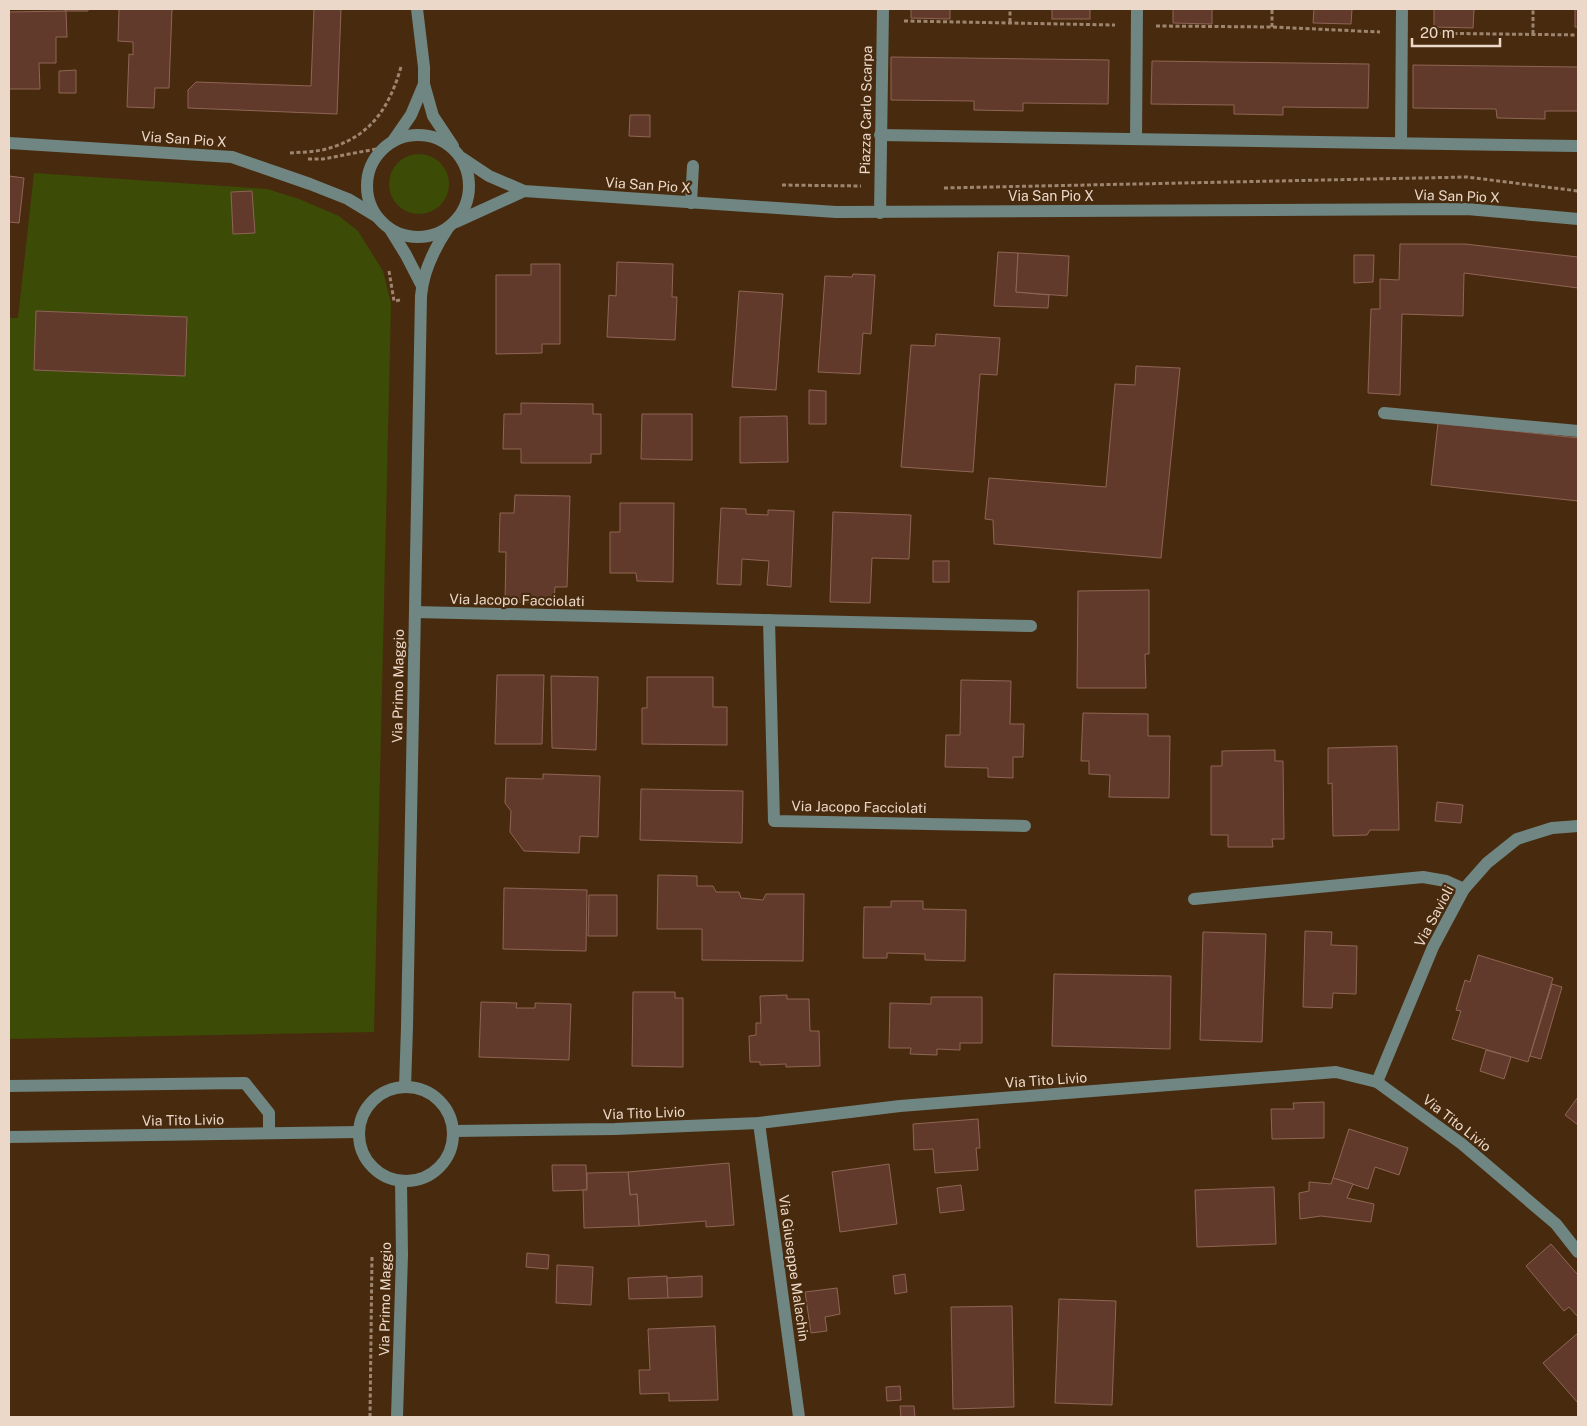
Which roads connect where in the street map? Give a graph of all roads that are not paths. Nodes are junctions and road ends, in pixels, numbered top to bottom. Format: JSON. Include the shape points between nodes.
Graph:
{"nodes":[{"id":1,"x":417,"y":9,"type":"edge"},
{"id":2,"x":1136,"y":9,"type":"edge"},
{"id":3,"x":1402,"y":9,"type":"edge"},
{"id":4,"x":882,"y":15,"type":"edge"},
{"id":5,"x":424,"y":84,"type":"junction"},
{"id":6,"x":880,"y":135,"type":"junction"},
{"id":7,"x":1136,"y":139,"type":"junction"},
{"id":8,"x":9,"y":143,"type":"edge"},
{"id":9,"x":1401,"y":143,"type":"junction"},
{"id":10,"x":389,"y":145,"type":"junction"},
{"id":11,"x":1578,"y":146,"type":"edge"},
{"id":12,"x":458,"y":154,"type":"junction"},
{"id":13,"x":694,"y":166,"type":"dead end"},
{"id":14,"x":524,"y":191,"type":"junction"},
{"id":15,"x":691,"y":203,"type":"junction"},
{"id":16,"x":880,"y":212,"type":"junction"},
{"id":17,"x":376,"y":216,"type":"junction"},
{"id":18,"x":1578,"y":219,"type":"edge"},
{"id":19,"x":452,"y":225,"type":"junction"},
{"id":20,"x":390,"y":229,"type":"junction"},
{"id":21,"x":421,"y":291,"type":"junction"},
{"id":22,"x":1384,"y":413,"type":"dead end"},
{"id":23,"x":1578,"y":431,"type":"edge"},
{"id":24,"x":414,"y":612,"type":"junction"},
{"id":25,"x":769,"y":620,"type":"junction"},
{"id":26,"x":1031,"y":626,"type":"dead end"},
{"id":27,"x":1025,"y":826,"type":"dead end"},
{"id":28,"x":1578,"y":826,"type":"edge"},
{"id":29,"x":1464,"y":889,"type":"junction"},
{"id":30,"x":1194,"y":899,"type":"dead end"},
{"id":31,"x":1377,"y":1082,"type":"junction"},
{"id":32,"x":9,"y":1086,"type":"edge"},
{"id":33,"x":404,"y":1087,"type":"junction"},
{"id":34,"x":759,"y":1123,"type":"junction"},
{"id":35,"x":454,"y":1131,"type":"junction"},
{"id":36,"x":359,"y":1132,"type":"junction"},
{"id":37,"x":269,"y":1133,"type":"junction"},
{"id":38,"x":9,"y":1137,"type":"edge"},
{"id":39,"x":401,"y":1181,"type":"junction"},
{"id":40,"x":1578,"y":1252,"type":"edge"},
{"id":41,"x":397,"y":1417,"type":"edge"},
{"id":42,"x":799,"y":1417,"type":"edge"}],
"edges":[{"from":1,"to":5,"type":"street","name":"Via Primo Maggio"},
{"from":2,"to":7,"type":"street"},
{"from":3,"to":9,"type":"street"},
{"from":4,"to":6,"type":"street","name":"Piazza Carlo Scarpa"},
{"from":5,"to":10,"type":"street","name":"Via Primo Maggio","via":[[411,116]]},
{"from":5,"to":12,"type":"street","name":"Via Primo Maggio","via":[[433,116]]},
{"from":6,"to":7,"type":"street"},
{"from":6,"to":16,"type":"street","name":"Piazza Carlo Scarpa"},
{"from":7,"to":9,"type":"street"},
{"from":8,"to":17,"type":"street","name":"Via San Pio X","via":[[232,157],[348,199]]},
{"from":9,"to":11,"type":"street"},
{"from":10,"to":12,"type":"street","via":[[415,135],[436,138]]},
{"from":10,"to":17,"type":"street","name":"Via Primo Maggio","via":[[372,163],[367,181],[368,199]]},
{"from":12,"to":14,"type":"street","name":"Via San Pio X","via":[[489,176]]},
{"from":12,"to":19,"type":"street","name":"Via Primo Maggio","via":[[469,174],[470,191],[465,207]]},
{"from":13,"to":15,"type":"street"},
{"from":14,"to":15,"type":"street","name":"Via San Pio X"},
{"from":14,"to":19,"type":"street","name":"Via San Pio X"},
{"from":15,"to":16,"type":"street","name":"Via San Pio X"},
{"from":16,"to":18,"type":"street","name":"Via San Pio X","via":[[1467,209]]},
{"from":17,"to":20,"type":"street","name":"Via Primo Maggio"},
{"from":19,"to":20,"type":"street","name":"Via Primo Maggio","via":[[435,235],[420,237],[405,236]]},
{"from":19,"to":21,"type":"street","name":"Via Primo Maggio","via":[[434,249]]},
{"from":20,"to":21,"type":"street","name":"Via Primo Maggio","via":[[406,255]]},
{"from":21,"to":24,"type":"street","name":"Via Primo Maggio"},
{"from":22,"to":23,"type":"street"},
{"from":24,"to":25,"type":"street","name":"Via Jacopo Facciolati"},
{"from":24,"to":33,"type":"street","name":"Via Primo Maggio"},
{"from":25,"to":26,"type":"street","name":"Via Jacopo Facciolati"},
{"from":25,"to":27,"type":"street","name":"Via Jacopo Facciolati","via":[[774,821]]},
{"from":28,"to":29,"type":"street","name":"Via Savioli","via":[[1552,828],[1517,839],[1487,863]]},
{"from":29,"to":30,"type":"street","via":[[1424,876]]},
{"from":29,"to":31,"type":"street","name":"Via Savioli","via":[[1433,947]]},
{"from":31,"to":34,"type":"street","name":"Via Tito Livio","via":[[1336,1072],[900,1106]]},
{"from":31,"to":40,"type":"street","name":"Via Tito Livio","via":[[1462,1144],[1556,1224]]},
{"from":32,"to":37,"type":"street","via":[[245,1083],[269,1113]]},
{"from":33,"to":35,"type":"street","via":[[420,1089],[435,1096],[450,1114]]},
{"from":33,"to":36,"type":"street","via":[[388,1090],[373,1101],[364,1114]]},
{"from":34,"to":35,"type":"street","name":"Via Tito Livio"},
{"from":34,"to":42,"type":"street","name":"Via Giuseppe Malachin"},
{"from":35,"to":39,"type":"street","via":[[447,1159],[436,1171],[417,1180]]},
{"from":36,"to":37,"type":"street","name":"Via Tito Livio"},
{"from":36,"to":39,"type":"street","via":[[361,1148],[372,1167],[385,1177]]},
{"from":37,"to":38,"type":"street","name":"Via Tito Livio"},
{"from":39,"to":41,"type":"street","name":"Via Primo Maggio"}]}
